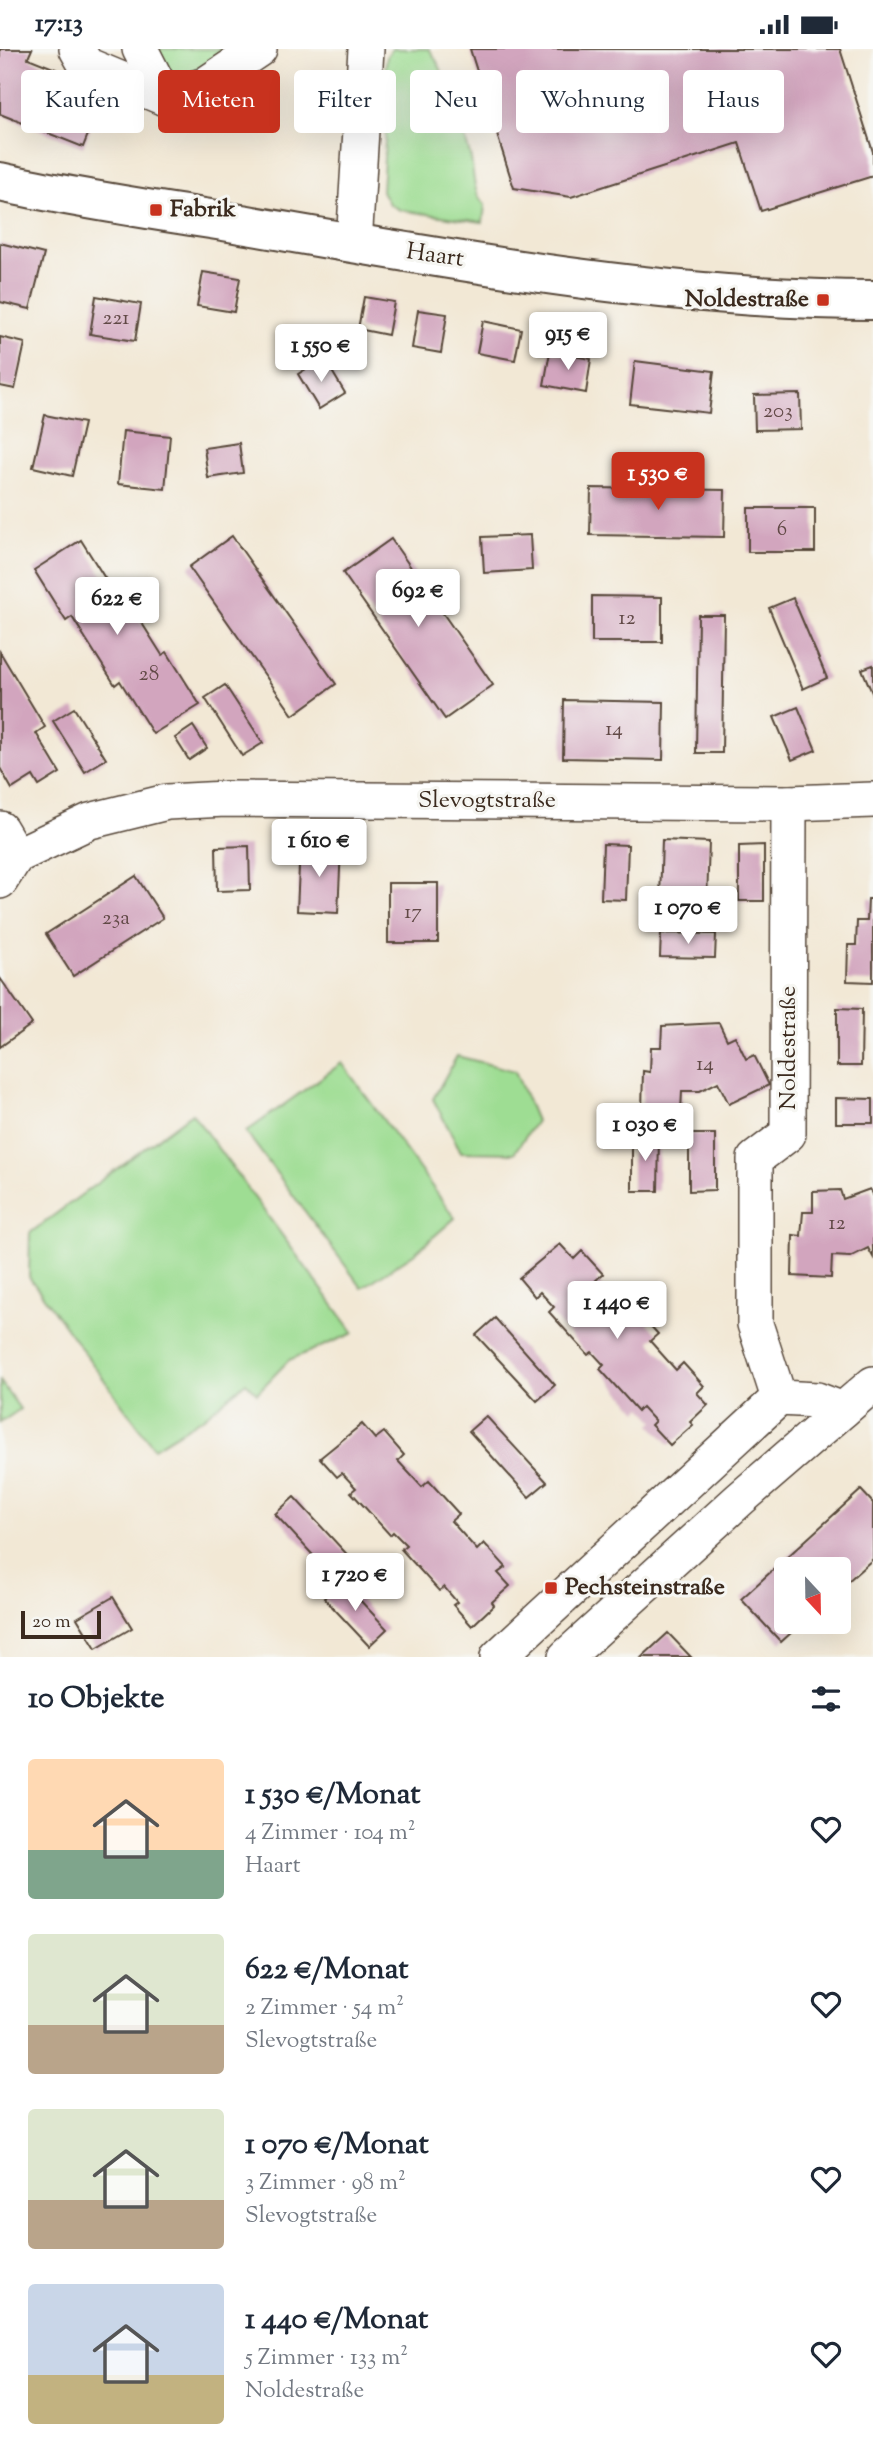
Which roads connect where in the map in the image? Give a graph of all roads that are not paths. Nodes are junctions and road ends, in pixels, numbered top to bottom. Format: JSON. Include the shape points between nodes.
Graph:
{"nodes":[{"id":1,"x":77,"y":49,"type":"edge"},
{"id":2,"x":140,"y":49,"type":"edge"},
{"id":3,"x":259,"y":49,"type":"edge"},
{"id":4,"x":366,"y":49,"type":"edge"},
{"id":5,"x":228,"y":70,"type":"edge"},
{"id":6,"x":158,"y":84,"type":"edge"},
{"id":7,"x":158,"y":95,"type":"edge"},
{"id":8,"x":0,"y":182,"type":"edge"},
{"id":9,"x":354,"y":244,"type":"junction"},
{"id":10,"x":873,"y":300,"type":"edge"},
{"id":11,"x":873,"y":800,"type":"edge"},
{"id":12,"x":789,"y":803,"type":"junction"},
{"id":13,"x":5,"y":855,"type":"edge"},
{"id":14,"x":873,"y":1384,"type":"edge"},
{"id":15,"x":779,"y":1398,"type":"junction"},
{"id":16,"x":843,"y":1410,"type":"junction"},
{"id":17,"x":498,"y":1657,"type":"edge"},
{"id":18,"x":566,"y":1657,"type":"edge"}],
"edges":[{"from":1,"to":7,"type":"street","via":[[86,65]]},
{"from":2,"to":6,"type":"street"},
{"from":3,"to":5,"type":"street"},
{"from":4,"to":9,"type":"street"},
{"from":8,"to":9,"type":"main road","name":"Haart"},
{"from":9,"to":10,"type":"main road","name":"Haart","via":[[643,286]]},
{"from":11,"to":12,"type":"street","name":"Slevogtstraße"},
{"from":12,"to":13,"type":"street","name":"Slevogtstraße","via":[[167,802],[90,821]]},
{"from":12,"to":15,"type":"street","name":"Noldestraße","via":[[789,1134],[755,1159],[755,1324]]},
{"from":14,"to":16,"type":"street"},
{"from":15,"to":16,"type":"street","via":[[817,1400]]},
{"from":15,"to":17,"type":"street"},
{"from":16,"to":18,"type":"street"}]}
